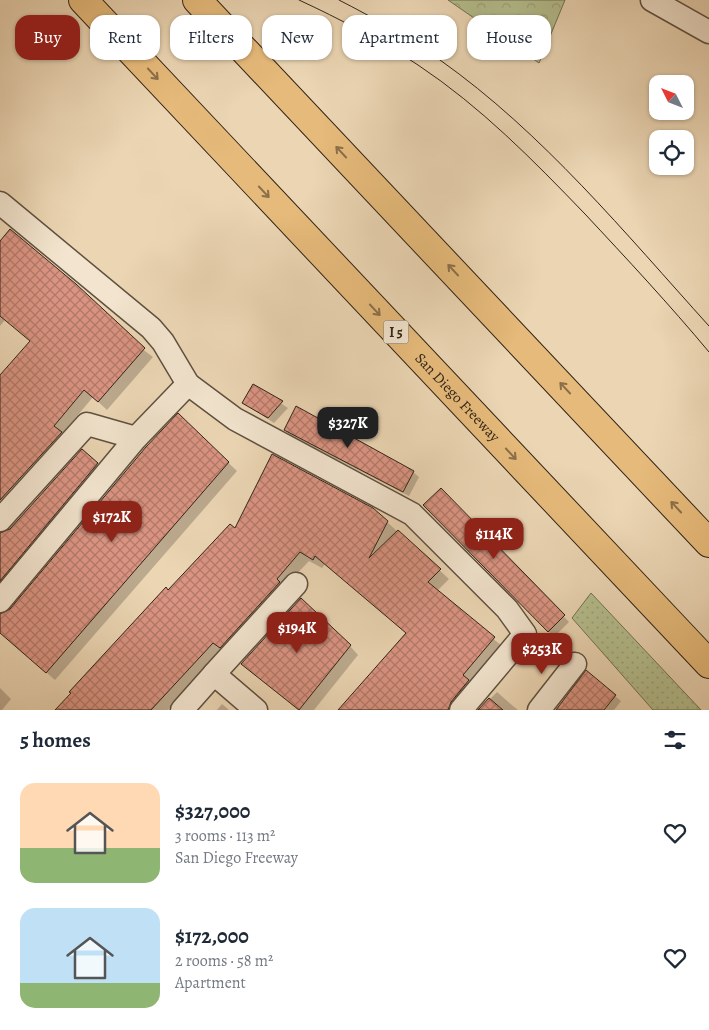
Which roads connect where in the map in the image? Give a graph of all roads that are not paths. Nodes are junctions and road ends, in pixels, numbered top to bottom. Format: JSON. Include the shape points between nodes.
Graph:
{"nodes":[{"id":1,"x":83,"y":0,"type":"edge"},
{"id":2,"x":197,"y":0,"type":"edge"},
{"id":3,"x":652,"y":0,"type":"edge"},
{"id":4,"x":706,"y":24,"type":"edge"},
{"id":5,"x":0,"y":203,"type":"edge"},
{"id":6,"x":188,"y":384,"type":"junction"},
{"id":7,"x":136,"y":438,"type":"junction"},
{"id":8,"x":0,"y":520,"type":"edge"},
{"id":9,"x":709,"y":543,"type":"edge"},
{"id":10,"x":296,"y":584,"type":"dead end"},
{"id":11,"x":0,"y":601,"type":"edge"},
{"id":12,"x":575,"y":664,"type":"dead end"},
{"id":13,"x":709,"y":664,"type":"edge"},
{"id":14,"x":214,"y":674,"type":"junction"},
{"id":15,"x":182,"y":710,"type":"edge"},
{"id":16,"x":256,"y":710,"type":"edge"},
{"id":17,"x":461,"y":710,"type":"edge"},
{"id":18,"x":539,"y":710,"type":"edge"}],
"edges":[{"from":1,"to":13,"type":"highway","name":"San Diego Freeway","number":"I 5","one_way":true},
{"from":9,"to":2,"type":"highway","one_way":true},
{"from":3,"to":4,"type":"street"},
{"from":5,"to":6,"type":"street","via":[[152,328]]},
{"from":6,"to":7,"type":"street"},
{"from":6,"to":17,"type":"street","via":[[236,419],[412,514],[507,609],[525,634]]},
{"from":7,"to":8,"type":"street","via":[[87,424]]},
{"from":7,"to":11,"type":"street"},
{"from":10,"to":14,"type":"street"},
{"from":12,"to":18,"type":"street"},
{"from":14,"to":15,"type":"street"},
{"from":14,"to":16,"type":"street"}]}
